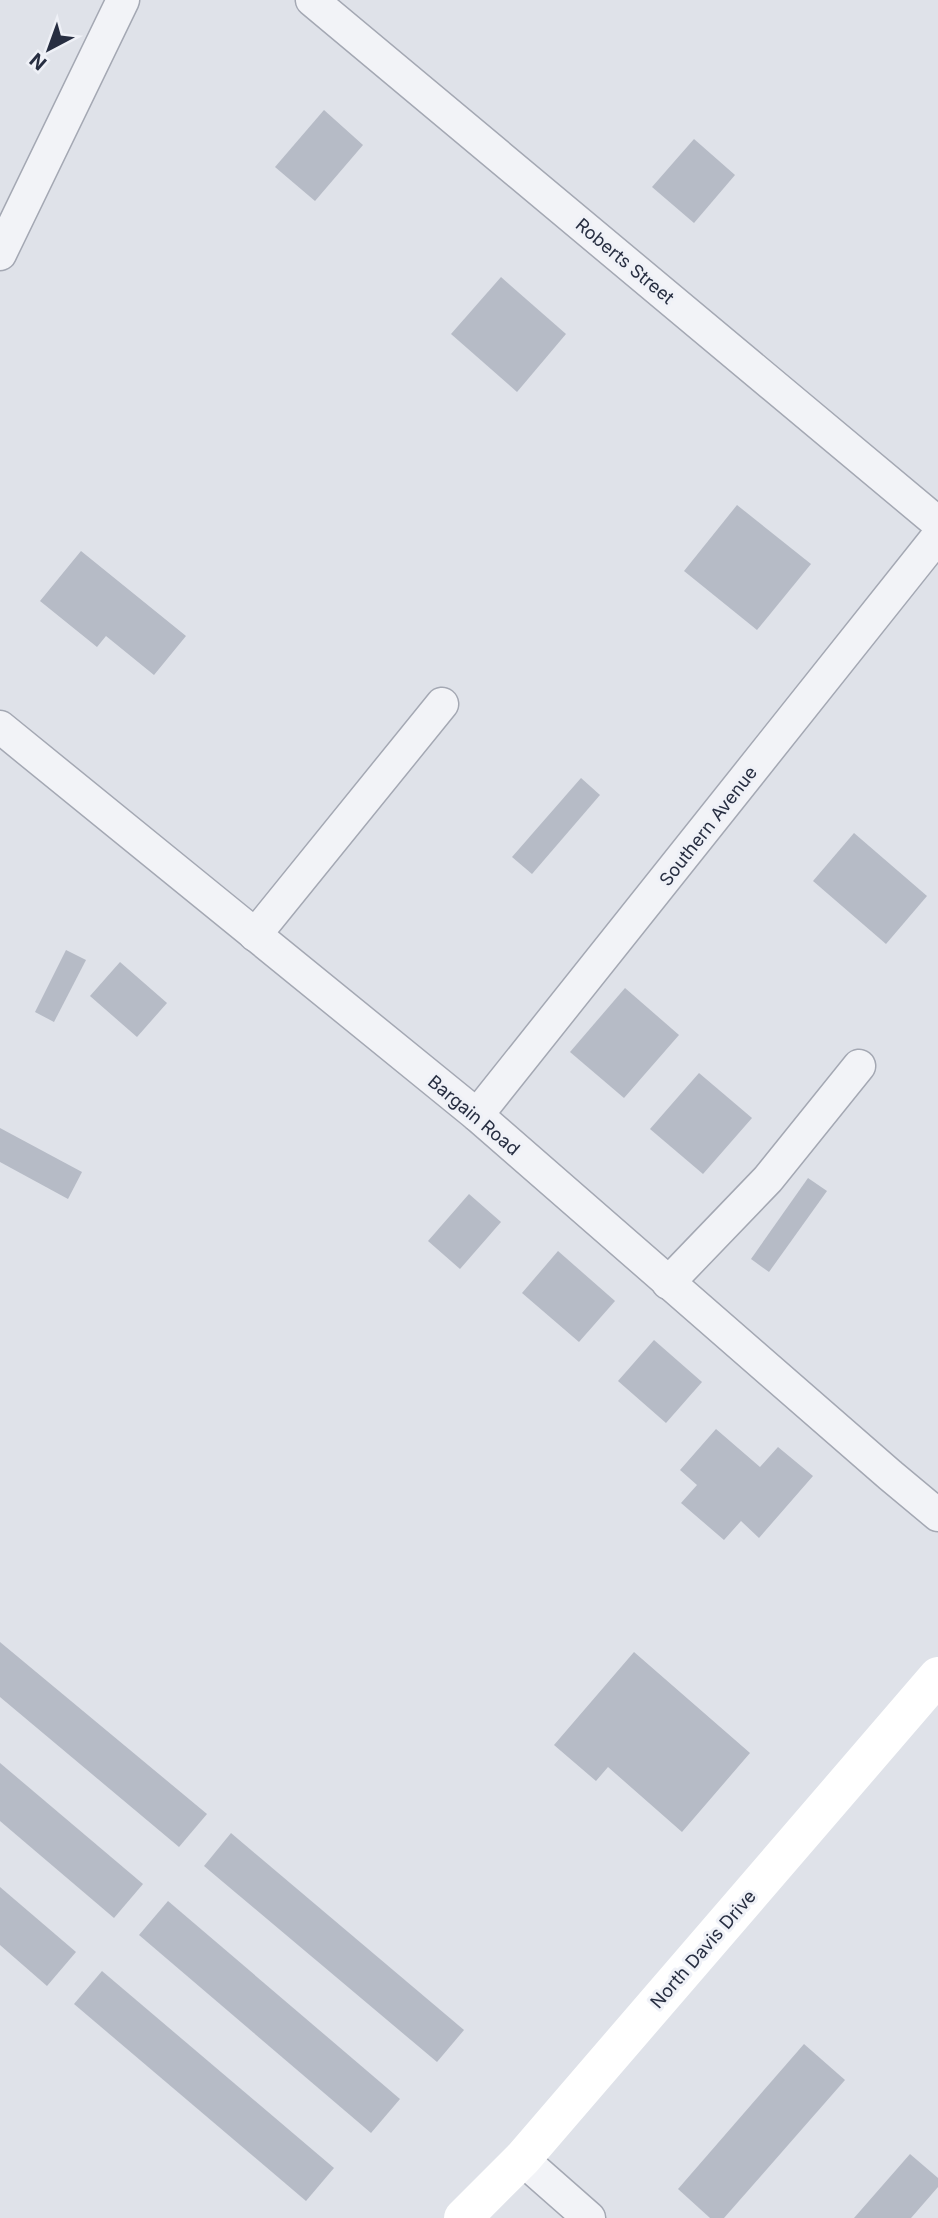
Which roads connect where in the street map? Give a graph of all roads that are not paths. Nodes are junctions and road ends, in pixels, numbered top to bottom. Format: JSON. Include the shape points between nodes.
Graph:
{"nodes":[{"id":1,"x":123,"y":0,"type":"edge"},
{"id":2,"x":312,"y":0,"type":"edge"},
{"id":3,"x":0,"y":254,"type":"edge"},
{"id":4,"x":938,"y":523,"type":"edge"},
{"id":5,"x":938,"y":536,"type":"edge"},
{"id":6,"x":442,"y":704,"type":"dead end"},
{"id":7,"x":0,"y":727,"type":"edge"},
{"id":8,"x":255,"y":935,"type":"junction"},
{"id":9,"x":859,"y":1066,"type":"dead end"},
{"id":10,"x":477,"y":1115,"type":"junction"},
{"id":11,"x":668,"y":1283,"type":"junction"},
{"id":12,"x":938,"y":1515,"type":"edge"},
{"id":13,"x":938,"y":1676,"type":"edge"},
{"id":14,"x":522,"y":2159,"type":"junction"},
{"id":15,"x":463,"y":2218,"type":"edge"},
{"id":16,"x":589,"y":2218,"type":"edge"}],
"edges":[{"from":1,"to":3,"type":"street"},
{"from":2,"to":4,"type":"street","name":"Roberts Street"},
{"from":5,"to":10,"type":"street","name":"Southern Avenue"},
{"from":6,"to":8,"type":"street"},
{"from":7,"to":8,"type":"street","name":"Bargain Road"},
{"from":8,"to":10,"type":"street","name":"Bargain Road"},
{"from":9,"to":11,"type":"street","via":[[768,1179]]},
{"from":10,"to":11,"type":"street","name":"Bargain Road"},
{"from":11,"to":12,"type":"street","name":"Bargain Road"},
{"from":13,"to":14,"type":"main road","name":"North Davis Drive"},
{"from":14,"to":15,"type":"main road","name":"North Davis Drive"},
{"from":14,"to":16,"type":"street"}]}
